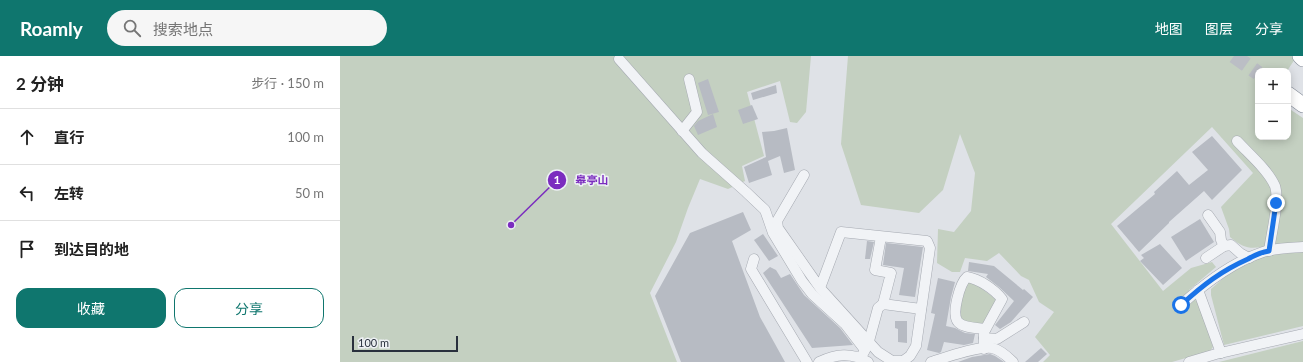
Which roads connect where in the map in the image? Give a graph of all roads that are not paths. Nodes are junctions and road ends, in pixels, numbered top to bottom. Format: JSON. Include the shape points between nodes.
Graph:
{"nodes":[{"id":1,"x":1300,"y":56,"type":"edge"},
{"id":2,"x":619,"y":59,"type":"dead end"},
{"id":3,"x":1303,"y":59,"type":"edge"},
{"id":4,"x":689,"y":79,"type":"dead end"},
{"id":5,"x":1291,"y":96,"type":"edge"},
{"id":6,"x":1303,"y":104,"type":"edge"},
{"id":7,"x":682,"y":131,"type":"junction"},
{"id":8,"x":1237,"y":141,"type":"dead end"},
{"id":9,"x":804,"y":175,"type":"dead end"},
{"id":10,"x":1208,"y":215,"type":"dead end"},
{"id":11,"x":881,"y":237,"type":"junction"},
{"id":12,"x":1224,"y":246,"type":"junction"},
{"id":13,"x":1303,"y":247,"type":"edge"},
{"id":14,"x":1269,"y":251,"type":"junction"},
{"id":15,"x":1206,"y":258,"type":"dead end"},
{"id":16,"x":1249,"y":258,"type":"junction"},
{"id":17,"x":754,"y":259,"type":"dead end"},
{"id":18,"x":820,"y":288,"type":"junction"},
{"id":19,"x":1198,"y":290,"type":"junction"},
{"id":20,"x":883,"y":304,"type":"junction"},
{"id":21,"x":1181,"y":305,"type":"dead end"},
{"id":22,"x":921,"y":309,"type":"junction"},
{"id":23,"x":1024,"y":322,"type":"dead end"},
{"id":24,"x":985,"y":333,"type":"junction"},
{"id":25,"x":1303,"y":334,"type":"edge"},
{"id":26,"x":984,"y":349,"type":"junction"},
{"id":27,"x":865,"y":353,"type":"edge"},
{"id":28,"x":1221,"y":353,"type":"junction"},
{"id":29,"x":807,"y":362,"type":"edge"},
{"id":30,"x":819,"y":362,"type":"edge"},
{"id":31,"x":931,"y":362,"type":"edge"},
{"id":32,"x":1013,"y":362,"type":"edge"},
{"id":33,"x":1189,"y":362,"type":"edge"}],
"edges":[{"from":1,"to":3,"type":"highway"},
{"from":2,"to":7,"type":"street"},
{"from":4,"to":7,"type":"street","via":[[697,112]]},
{"from":5,"to":6,"type":"highway"},
{"from":7,"to":27,"type":"street","via":[[702,153],[765,210],[773,233],[802,280],[812,294],[846,324]]},
{"from":8,"to":14,"type":"street","via":[[1264,169],[1274,186],[1276,203]]},
{"from":9,"to":18,"type":"street","via":[[777,221],[778,228]]},
{"from":10,"to":12,"type":"street","via":[[1220,232]]},
{"from":11,"to":18,"type":"street","via":[[841,232]]},
{"from":11,"to":20,"type":"street","via":[[875,270],[890,273]]},
{"from":11,"to":22,"type":"street","via":[[927,241],[930,248]]},
{"from":12,"to":15,"type":"street"},
{"from":12,"to":16,"type":"street","via":[[1231,245]]},
{"from":13,"to":14,"type":"street"},
{"from":14,"to":16,"type":"street"},
{"from":16,"to":19,"type":"street","via":[[1232,266]]},
{"from":17,"to":29,"type":"street","via":[[751,269]]},
{"from":18,"to":27,"type":"street"},
{"from":19,"to":21,"type":"street"},
{"from":19,"to":28,"type":"street"},
{"from":20,"to":22,"type":"street"},
{"from":20,"to":27,"type":"street","via":[[878,308]]},
{"from":22,"to":27,"type":"street","via":[[916,346],[903,362],[892,361],[878,352]]},
{"from":23,"to":24,"type":"street","via":[[997,339]]},
{"from":24,"to":24,"type":"street","via":[[1002,299],[975,278],[967,277],[960,286],[955,314],[957,322]]},
{"from":24,"to":26,"type":"street"},
{"from":25,"to":28,"type":"street"},
{"from":26,"to":31,"type":"street"},
{"from":26,"to":32,"type":"street","via":[[993,348]]},
{"from":27,"to":30,"type":"street","via":[[832,356]]},
{"from":28,"to":33,"type":"street"}]}
